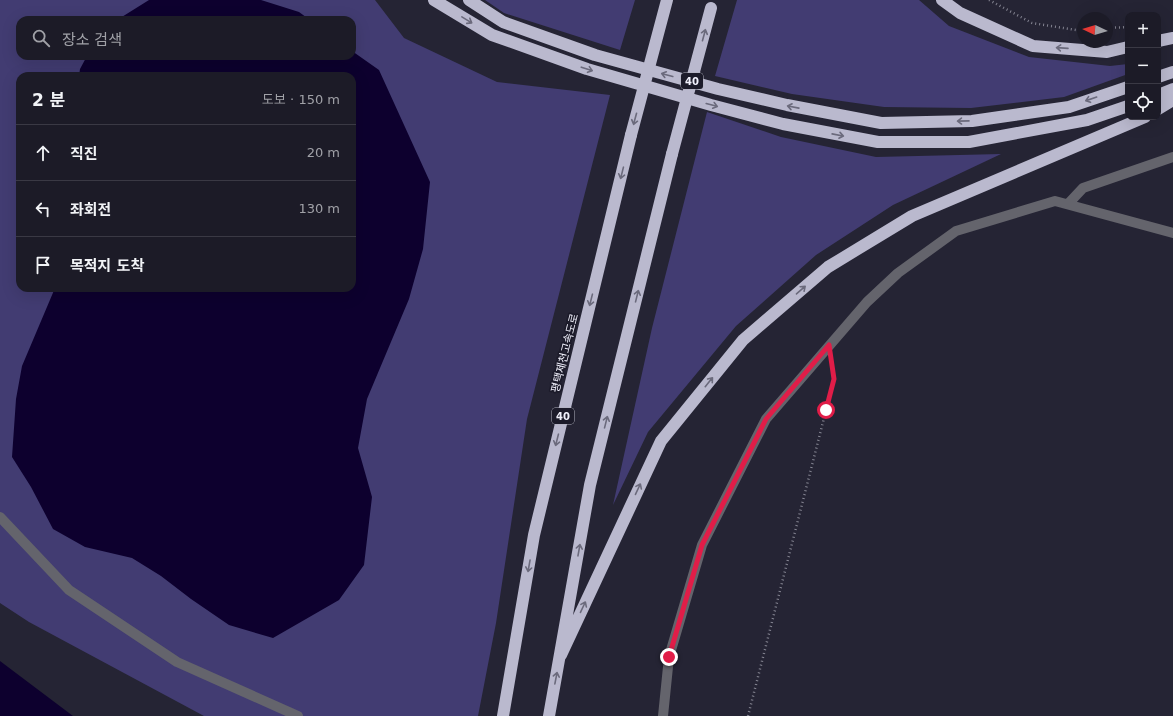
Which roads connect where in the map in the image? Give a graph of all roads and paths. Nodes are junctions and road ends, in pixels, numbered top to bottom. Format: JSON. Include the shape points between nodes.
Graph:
{"nodes":[{"id":1,"x":434,"y":0,"type":"edge"},
{"id":2,"x":468,"y":0,"type":"edge"},
{"id":3,"x":668,"y":0,"type":"edge"},
{"id":4,"x":942,"y":0,"type":"edge"},
{"id":5,"x":989,"y":0,"type":"edge"},
{"id":6,"x":712,"y":4,"type":"edge"},
{"id":7,"x":1125,"y":27,"type":"edge"},
{"id":8,"x":1113,"y":28,"type":"edge"},
{"id":9,"x":1077,"y":30,"type":"edge"},
{"id":10,"x":1173,"y":38,"type":"edge"},
{"id":11,"x":1161,"y":40,"type":"edge"},
{"id":12,"x":1125,"y":48,"type":"edge"},
{"id":13,"x":1173,"y":72,"type":"edge"},
{"id":14,"x":1161,"y":76,"type":"edge"},
{"id":15,"x":1125,"y":88,"type":"edge"},
{"id":16,"x":1173,"y":90,"type":"edge"},
{"id":17,"x":1161,"y":94,"type":"edge"},
{"id":18,"x":1173,"y":100,"type":"edge"},
{"id":19,"x":1125,"y":107,"type":"edge"},
{"id":20,"x":1161,"y":107,"type":"edge"},
{"id":21,"x":1138,"y":120,"type":"edge"},
{"id":22,"x":1173,"y":157,"type":"edge"},
{"id":23,"x":1068,"y":204,"type":"junction"},
{"id":24,"x":1173,"y":233,"type":"edge"},
{"id":25,"x":829,"y":345,"type":"junction"},
{"id":26,"x":0,"y":517,"type":"edge"},
{"id":27,"x":561,"y":655,"type":"junction"},
{"id":28,"x":298,"y":716,"type":"edge"},
{"id":29,"x":502,"y":716,"type":"edge"},
{"id":30,"x":549,"y":716,"type":"edge"},
{"id":31,"x":663,"y":716,"type":"edge"},
{"id":32,"x":748,"y":716,"type":"edge"}],
"edges":[{"from":1,"to":19,"type":"highway","one_way":true,"via":[[492,35],[587,69],[783,124],[878,142],[969,142],[1087,120]]},
{"from":15,"to":2,"type":"highway","one_way":true,"via":[[1069,107],[972,121],[881,123],[787,106],[596,55],[503,22]]},
{"from":3,"to":29,"type":"highway","name":"평택제천고속도로","number":"40","one_way":true,"bridge":true,"via":[[631,135],[534,535]]},
{"from":12,"to":4,"type":"highway","one_way":true,"via":[[1107,52],[1033,46],[960,13]]},
{"from":5,"to":9,"type":"path","via":[[1032,23]]},
{"from":27,"to":6,"type":"highway","number":"40","one_way":true,"bridge":true,"via":[[590,485]]},
{"from":7,"to":8,"type":"path"},
{"from":10,"to":11,"type":"highway"},
{"from":13,"to":14,"type":"highway"},
{"from":16,"to":17,"type":"highway"},
{"from":18,"to":20,"type":"highway"},
{"from":27,"to":21,"type":"highway","one_way":true,"via":[[661,441],[743,340],[828,267],[912,216]]},
{"from":22,"to":23,"type":"street","via":[[1083,188]]},
{"from":23,"to":24,"type":"street"},
{"from":23,"to":25,"type":"street","via":[[1055,200],[956,231],[898,273],[867,302]]},
{"from":25,"to":31,"type":"street","via":[[766,419],[702,545],[669,657]]},
{"from":25,"to":32,"type":"path","via":[[834,379]]},
{"from":26,"to":28,"type":"street","via":[[70,590],[177,662]]},
{"from":30,"to":27,"type":"highway","number":"40","one_way":true}]}
